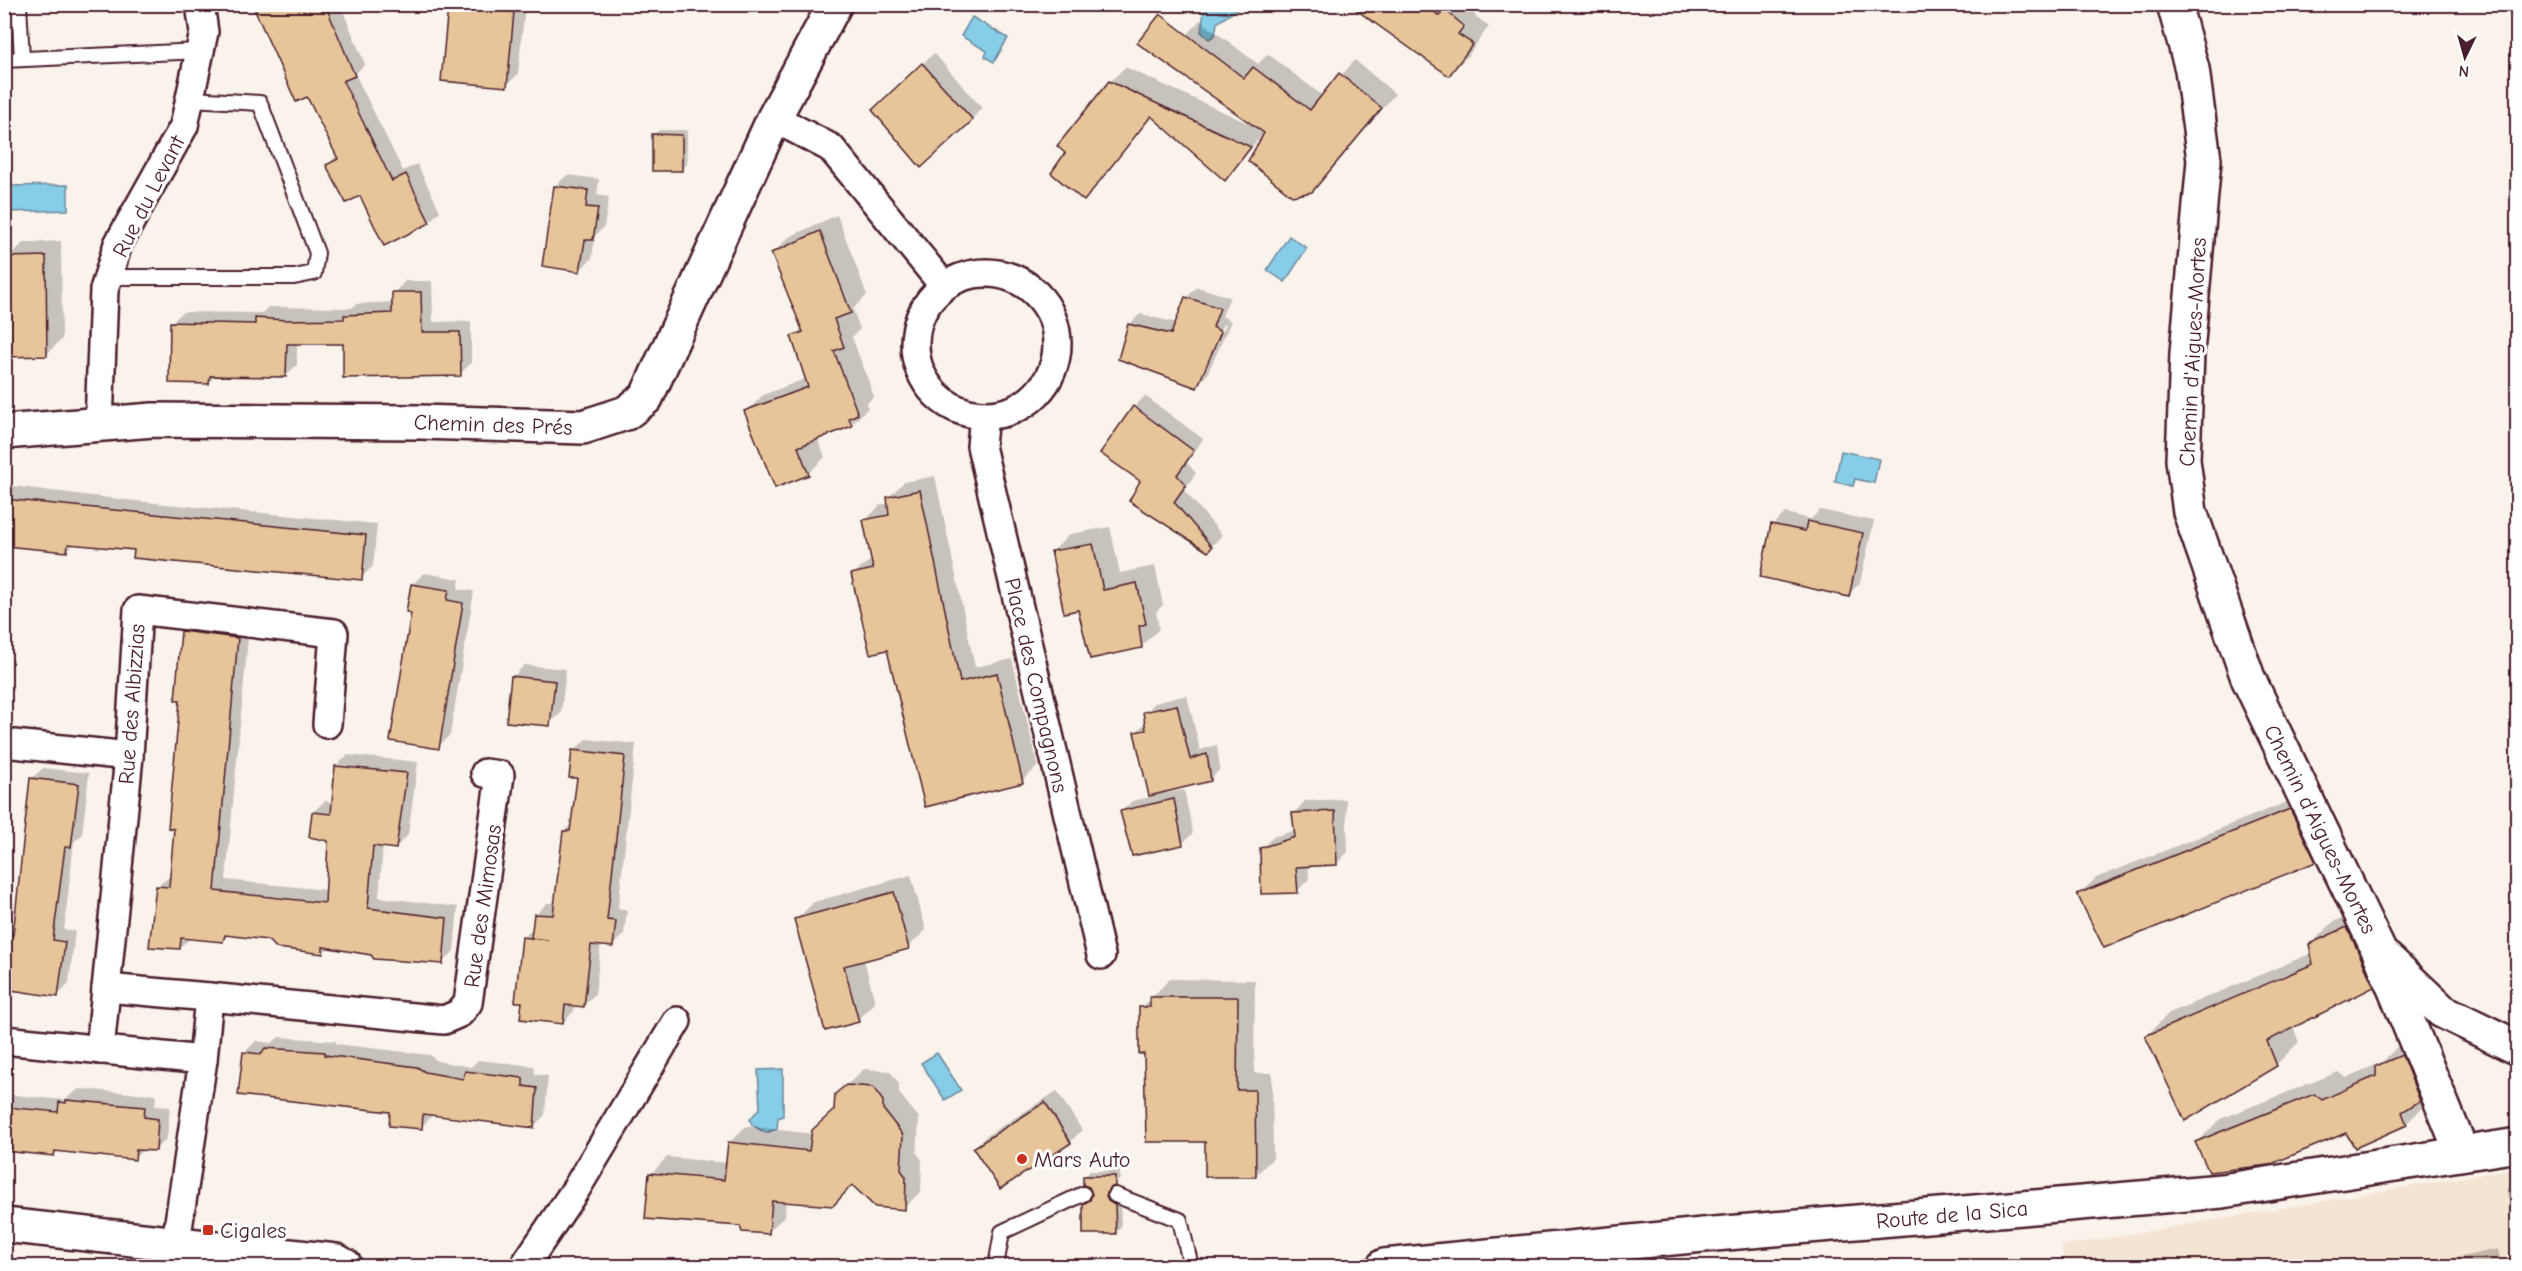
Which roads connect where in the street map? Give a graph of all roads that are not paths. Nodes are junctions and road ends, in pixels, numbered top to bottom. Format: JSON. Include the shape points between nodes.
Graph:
{"nodes":[{"id":1,"x":19,"y":4,"type":"edge"},
{"id":2,"x":200,"y":4,"type":"edge"},
{"id":3,"x":835,"y":4,"type":"edge"},
{"id":4,"x":2174,"y":4,"type":"edge"},
{"id":5,"x":200,"y":51,"type":"junction"},
{"id":6,"x":22,"y":59,"type":"junction"},
{"id":7,"x":4,"y":60,"type":"edge"},
{"id":8,"x":191,"y":99,"type":"junction"},
{"id":9,"x":774,"y":118,"type":"junction"},
{"id":10,"x":111,"y":277,"type":"junction"},
{"id":11,"x":944,"y":286,"type":"junction"},
{"id":12,"x":984,"y":415,"type":"junction"},
{"id":13,"x":99,"y":424,"type":"junction"},
{"id":14,"x":4,"y":432,"type":"edge"},
{"id":15,"x":327,"y":724,"type":"dead end"},
{"id":16,"x":4,"y":743,"type":"edge"},
{"id":17,"x":129,"y":756,"type":"junction"},
{"id":18,"x":485,"y":773,"type":"dead end"},
{"id":19,"x":2379,"y":951,"type":"junction"},
{"id":20,"x":1101,"y":955,"type":"dead end"},
{"id":21,"x":106,"y":988,"type":"junction"},
{"id":22,"x":209,"y":997,"type":"junction"},
{"id":23,"x":677,"y":1021,"type":"dead end"},
{"id":24,"x":4,"y":1040,"type":"edge"},
{"id":25,"x":2517,"y":1048,"type":"edge"},
{"id":26,"x":100,"y":1050,"type":"junction"},
{"id":27,"x":203,"y":1060,"type":"junction"},
{"id":28,"x":2517,"y":1145,"type":"edge"},
{"id":29,"x":2462,"y":1153,"type":"junction"},
{"id":30,"x":1083,"y":1194,"type":"dead end"},
{"id":31,"x":1115,"y":1196,"type":"dead end"},
{"id":32,"x":4,"y":1225,"type":"edge"},
{"id":33,"x":172,"y":1254,"type":"edge"},
{"id":34,"x":345,"y":1266,"type":"edge"},
{"id":35,"x":524,"y":1266,"type":"edge"},
{"id":36,"x":996,"y":1266,"type":"edge"},
{"id":37,"x":1191,"y":1266,"type":"edge"},
{"id":38,"x":1384,"y":1266,"type":"edge"}],
"edges":[{"from":1,"to":6,"type":"lane"},
{"from":2,"to":5,"type":"street","name":"Rue du Levant","via":[[204,32]]},
{"from":3,"to":9,"type":"street","name":"Chemin des Prés"},
{"from":4,"to":19,"type":"street","name":"Chemin d'Aigues-Mortes","via":[[2192,69],[2204,160],[2187,353],[2183,460],[2190,512],[2248,678]]},
{"from":5,"to":6,"type":"lane"},
{"from":5,"to":8,"type":"street","name":"Rue du Levant"},
{"from":6,"to":7,"type":"lane"},
{"from":8,"to":10,"type":"street","name":"Rue du Levant","via":[[184,126],[118,244]]},
{"from":8,"to":10,"type":"lane","via":[[260,103],[317,253],[314,273],[294,277]]},
{"from":9,"to":11,"type":"street","via":[[831,148]]},
{"from":9,"to":13,"type":"street","name":"Chemin des Prés","via":[[646,398],[626,413],[582,427],[153,420]]},
{"from":10,"to":13,"type":"street","name":"Rue du Levant","via":[[104,290]]},
{"from":11,"to":12,"type":"street","via":[[927,305],[917,327],[915,352],[923,376],[938,396],[959,410]]},
{"from":11,"to":12,"type":"street","via":[[983,273],[1008,276],[1031,288],[1048,307],[1057,330],[1056,356],[1048,380],[1031,399],[1009,411]]},
{"from":12,"to":20,"type":"street","name":"Place des Compagnons","via":[[981,446]]},
{"from":13,"to":14,"type":"street","name":"Chemin des Prés"},
{"from":15,"to":17,"type":"street","name":"Rue des Albizzias","via":[[334,633],[138,610]]},
{"from":16,"to":17,"type":"street"},
{"from":17,"to":21,"type":"street","name":"Rue des Albizzias"},
{"from":18,"to":22,"type":"street","name":"Rue des Mimosas","via":[[500,775],[468,1003],[460,1013],[444,1020]]},
{"from":19,"to":25,"type":"street","name":"Chemin d'Aigues-Mortes","via":[[2442,1011]]},
{"from":19,"to":29,"type":"street","name":"Chemin d'Aigues-Mortes"},
{"from":21,"to":22,"type":"street","name":"Rue des Mimosas"},
{"from":21,"to":26,"type":"street","name":"Rue des Albizzias"},
{"from":22,"to":27,"type":"street"},
{"from":23,"to":35,"type":"street","via":[[576,1189]]},
{"from":24,"to":26,"type":"street"},
{"from":26,"to":27,"type":"street"},
{"from":27,"to":33,"type":"street"},
{"from":28,"to":29,"type":"street","name":"Route de la Sica"},
{"from":29,"to":38,"type":"street","name":"Route de la Sica","via":[[2222,1191]]},
{"from":30,"to":36,"type":"lane","via":[[1002,1232]]},
{"from":31,"to":37,"type":"lane","via":[[1180,1220]]},
{"from":32,"to":33,"type":"street"},
{"from":33,"to":34,"type":"street","via":[[336,1261]]}]}
